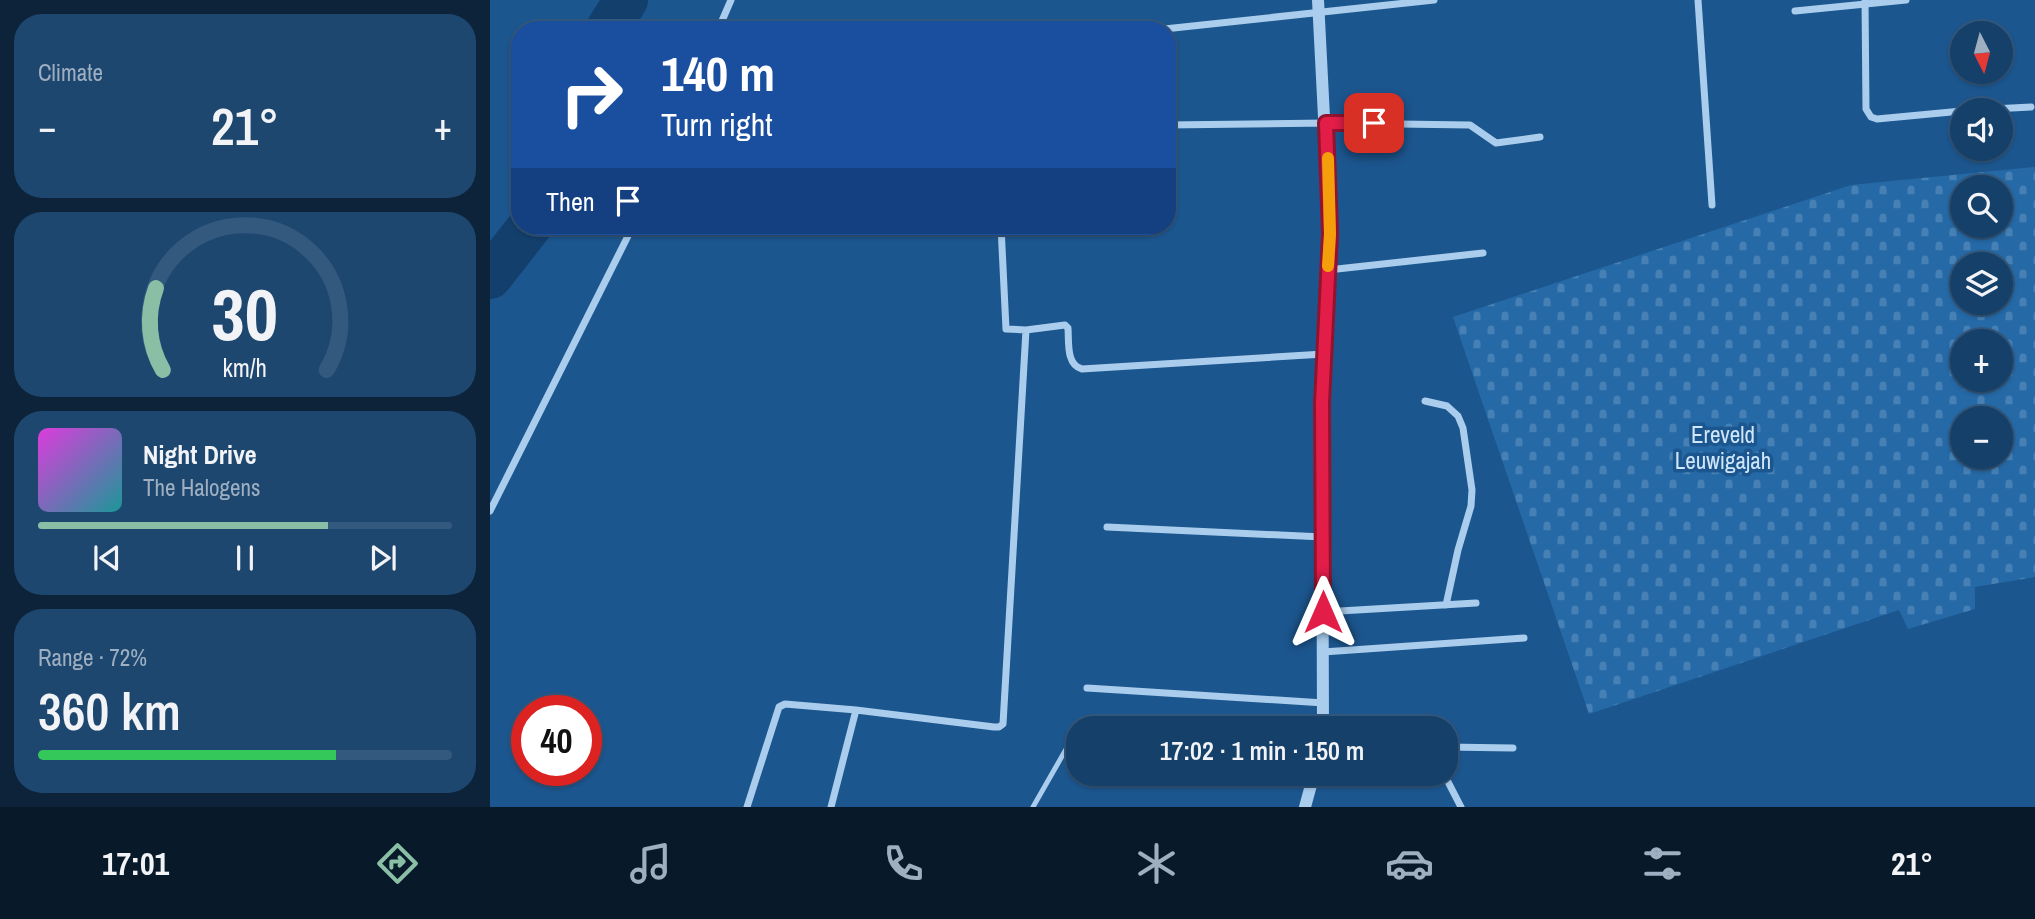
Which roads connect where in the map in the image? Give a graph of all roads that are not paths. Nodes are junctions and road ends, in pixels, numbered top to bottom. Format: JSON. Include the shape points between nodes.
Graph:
{"nodes":[{"id":1,"x":731,"y":0,"type":"edge"},
{"id":2,"x":1434,"y":0,"type":"edge"},
{"id":3,"x":1698,"y":0,"type":"edge"},
{"id":4,"x":1906,"y":0,"type":"edge"},
{"id":5,"x":1865,"y":2,"type":"edge"},
{"id":6,"x":1318,"y":6,"type":"edge"},
{"id":7,"x":1795,"y":11,"type":"dead end"},
{"id":8,"x":722,"y":21,"type":"edge"},
{"id":9,"x":1176,"y":27,"type":"edge"},
{"id":10,"x":2031,"y":107,"type":"dead end"},
{"id":11,"x":2013,"y":108,"type":"edge"},
{"id":12,"x":1950,"y":112,"type":"edge"},
{"id":13,"x":1326,"y":123,"type":"junction"},
{"id":14,"x":1176,"y":125,"type":"edge"},
{"id":15,"x":1540,"y":137,"type":"dead end"},
{"id":16,"x":1712,"y":205,"type":"dead end"},
{"id":17,"x":628,"y":235,"type":"edge"},
{"id":18,"x":1001,"y":235,"type":"edge"},
{"id":19,"x":1483,"y":253,"type":"dead end"},
{"id":20,"x":1328,"y":270,"type":"junction"},
{"id":21,"x":1026,"y":330,"type":"junction"},
{"id":22,"x":1324,"y":354,"type":"junction"},
{"id":23,"x":1425,"y":401,"type":"dead end"},
{"id":24,"x":490,"y":511,"type":"edge"},
{"id":25,"x":1107,"y":527,"type":"dead end"},
{"id":26,"x":1324,"y":537,"type":"junction"},
{"id":27,"x":1476,"y":603,"type":"dead end"},
{"id":28,"x":1446,"y":605,"type":"junction"},
{"id":29,"x":1323,"y":612,"type":"junction"},
{"id":30,"x":1524,"y":638,"type":"dead end"},
{"id":31,"x":1323,"y":652,"type":"junction"},
{"id":32,"x":1087,"y":688,"type":"dead end"},
{"id":33,"x":1325,"y":703,"type":"junction"},
{"id":34,"x":856,"y":710,"type":"junction"},
{"id":35,"x":1324,"y":716,"type":"edge"},
{"id":36,"x":1458,"y":747,"type":"edge"},
{"id":37,"x":1513,"y":748,"type":"dead end"},
{"id":38,"x":1066,"y":749,"type":"edge"},
{"id":39,"x":1311,"y":786,"type":"edge"},
{"id":40,"x":1450,"y":786,"type":"edge"},
{"id":41,"x":747,"y":807,"type":"edge"},
{"id":42,"x":831,"y":807,"type":"edge"},
{"id":43,"x":1033,"y":807,"type":"edge"},
{"id":44,"x":1305,"y":807,"type":"edge"},
{"id":45,"x":1461,"y":807,"type":"edge"}],
"edges":[{"from":1,"to":8,"type":"street"},
{"from":2,"to":6,"type":"street"},
{"from":3,"to":16,"type":"street"},
{"from":4,"to":5,"type":"street"},
{"from":5,"to":7,"type":"street"},
{"from":5,"to":12,"type":"street","via":[[1866,109],[1871,117]]},
{"from":6,"to":9,"type":"street"},
{"from":6,"to":13,"type":"street"},
{"from":10,"to":11,"type":"street"},
{"from":13,"to":14,"type":"street"},
{"from":13,"to":15,"type":"street","via":[[1470,125],[1500,143]]},
{"from":13,"to":20,"type":"street"},
{"from":17,"to":24,"type":"street"},
{"from":18,"to":21,"type":"street","via":[[1005,327]]},
{"from":19,"to":20,"type":"street"},
{"from":20,"to":22,"type":"street"},
{"from":21,"to":22,"type":"street","via":[[1067,326],[1071,363],[1082,369]]},
{"from":21,"to":34,"type":"street","via":[[1003,724],[994,727]]},
{"from":22,"to":26,"type":"street"},
{"from":23,"to":28,"type":"street","via":[[1447,405],[1458,416],[1472,490]]},
{"from":25,"to":26,"type":"street"},
{"from":26,"to":29,"type":"street"},
{"from":27,"to":28,"type":"street"},
{"from":28,"to":29,"type":"street"},
{"from":29,"to":31,"type":"street"},
{"from":30,"to":31,"type":"street"},
{"from":31,"to":33,"type":"street"},
{"from":32,"to":33,"type":"street"},
{"from":33,"to":35,"type":"street"},
{"from":34,"to":41,"type":"street","via":[[791,703],[779,707]]},
{"from":34,"to":42,"type":"street"},
{"from":36,"to":37,"type":"street"},
{"from":38,"to":43,"type":"lane"},
{"from":39,"to":44,"type":"street"},
{"from":40,"to":45,"type":"street"}]}
